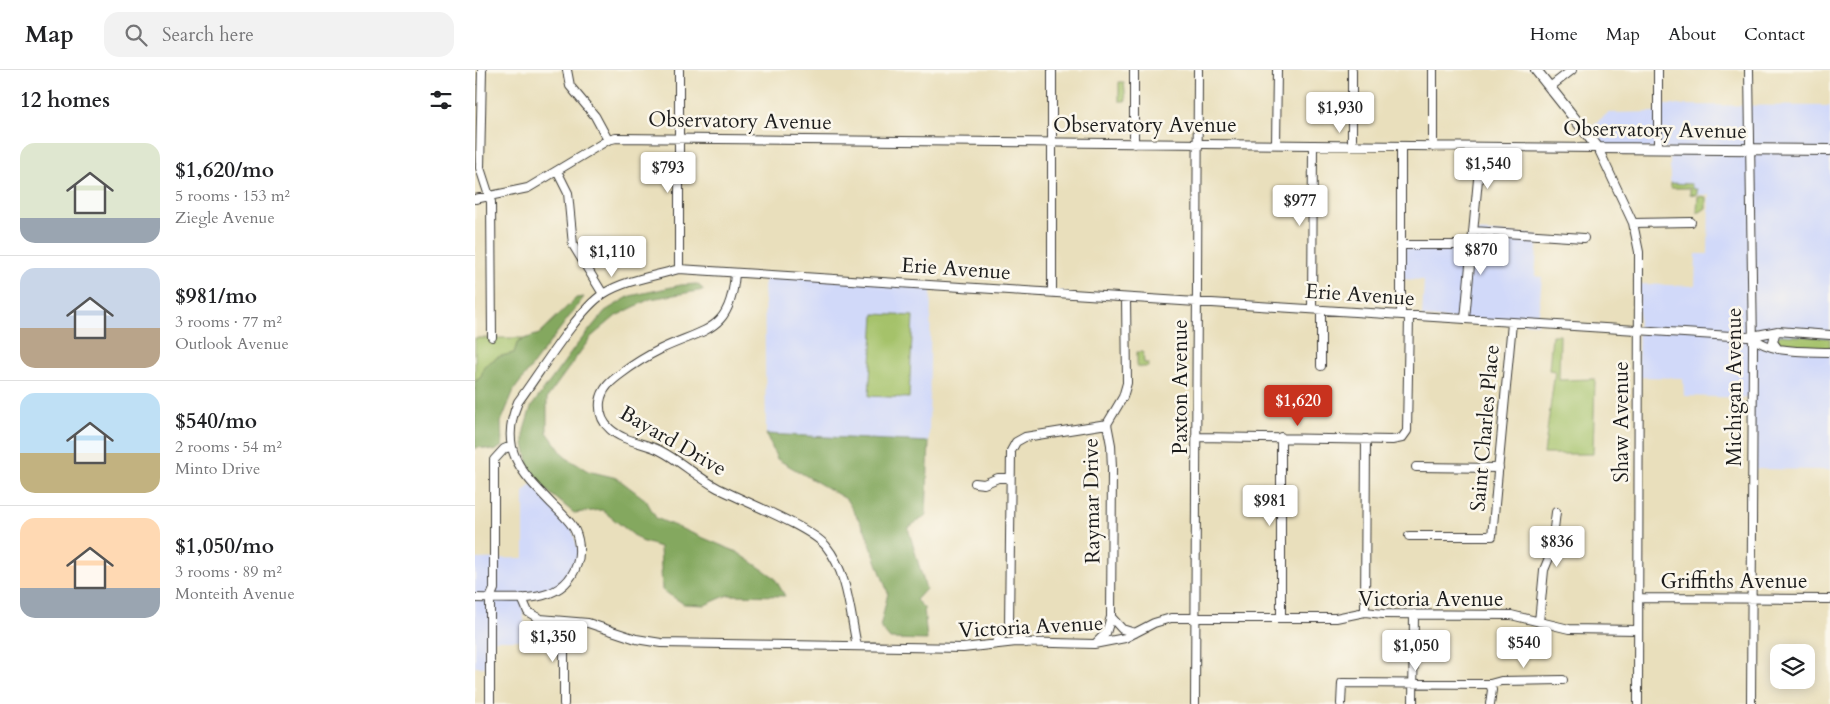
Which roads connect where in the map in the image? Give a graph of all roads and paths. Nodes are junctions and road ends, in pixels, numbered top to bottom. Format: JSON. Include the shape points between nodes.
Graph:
{"nodes":[{"id":1,"x":482,"y":70,"type":"edge"},
{"id":2,"x":567,"y":70,"type":"edge"},
{"id":3,"x":679,"y":70,"type":"edge"},
{"id":4,"x":1052,"y":70,"type":"edge"},
{"id":5,"x":1134,"y":70,"type":"edge"},
{"id":6,"x":1198,"y":70,"type":"edge"},
{"id":7,"x":1277,"y":70,"type":"edge"},
{"id":8,"x":1352,"y":70,"type":"edge"},
{"id":9,"x":1433,"y":70,"type":"edge"},
{"id":10,"x":1536,"y":70,"type":"edge"},
{"id":11,"x":1572,"y":70,"type":"edge"},
{"id":12,"x":1658,"y":70,"type":"edge"},
{"id":13,"x":1749,"y":70,"type":"edge"},
{"id":14,"x":1550,"y":87,"type":"junction"},
{"id":15,"x":679,"y":139,"type":"junction"},
{"id":16,"x":608,"y":140,"type":"junction"},
{"id":17,"x":1052,"y":143,"type":"junction"},
{"id":18,"x":1134,"y":144,"type":"junction"},
{"id":19,"x":1198,"y":144,"type":"junction"},
{"id":20,"x":1276,"y":144,"type":"junction"},
{"id":21,"x":1313,"y":145,"type":"junction"},
{"id":22,"x":1352,"y":145,"type":"junction"},
{"id":23,"x":1401,"y":146,"type":"junction"},
{"id":24,"x":1433,"y":146,"type":"junction"},
{"id":25,"x":1481,"y":147,"type":"junction"},
{"id":26,"x":1598,"y":148,"type":"junction"},
{"id":27,"x":1658,"y":148,"type":"junction"},
{"id":28,"x":1750,"y":150,"type":"junction"},
{"id":29,"x":1830,"y":150,"type":"edge"},
{"id":30,"x":557,"y":171,"type":"junction"},
{"id":31,"x":490,"y":196,"type":"junction"},
{"id":32,"x":475,"y":199,"type":"edge"},
{"id":33,"x":1691,"y":222,"type":"dead end"},
{"id":34,"x":1633,"y":223,"type":"junction"},
{"id":35,"x":1473,"y":231,"type":"junction"},
{"id":36,"x":1584,"y":238,"type":"dead end"},
{"id":37,"x":1400,"y":245,"type":"junction"},
{"id":38,"x":1472,"y":245,"type":"junction"},
{"id":39,"x":679,"y":269,"type":"junction"},
{"id":40,"x":735,"y":273,"type":"junction"},
{"id":41,"x":1052,"y":292,"type":"junction"},
{"id":42,"x":603,"y":294,"type":"junction"},
{"id":43,"x":1126,"y":298,"type":"junction"},
{"id":44,"x":1197,"y":303,"type":"junction"},
{"id":45,"x":1317,"y":310,"type":"junction"},
{"id":46,"x":1405,"y":315,"type":"junction"},
{"id":47,"x":1465,"y":319,"type":"junction"},
{"id":48,"x":1512,"y":323,"type":"junction"},
{"id":49,"x":1639,"y":330,"type":"junction"},
{"id":50,"x":1778,"y":331,"type":"junction"},
{"id":51,"x":1830,"y":335,"type":"edge"},
{"id":52,"x":491,"y":337,"type":"dead end"},
{"id":53,"x":1752,"y":337,"type":"junction"},
{"id":54,"x":1778,"y":349,"type":"junction"},
{"id":55,"x":1830,"y":352,"type":"edge"},
{"id":56,"x":1321,"y":366,"type":"dead end"},
{"id":57,"x":1107,"y":424,"type":"junction"},
{"id":58,"x":1198,"y":437,"type":"junction"},
{"id":59,"x":1281,"y":438,"type":"junction"},
{"id":60,"x":1366,"y":439,"type":"junction"},
{"id":61,"x":511,"y":446,"type":"junction"},
{"id":62,"x":1416,"y":467,"type":"dead end"},
{"id":63,"x":1499,"y":468,"type":"junction"},
{"id":64,"x":1010,"y":478,"type":"junction"},
{"id":65,"x":975,"y":483,"type":"dead end"},
{"id":66,"x":1556,"y":512,"type":"dead end"},
{"id":67,"x":1409,"y":536,"type":"dead end"},
{"id":68,"x":475,"y":598,"type":"edge"},
{"id":69,"x":490,"y":598,"type":"junction"},
{"id":70,"x":522,"y":598,"type":"junction"},
{"id":71,"x":1639,"y":598,"type":"junction"},
{"id":72,"x":1752,"y":599,"type":"junction"},
{"id":73,"x":1830,"y":599,"type":"edge"},
{"id":74,"x":1365,"y":612,"type":"junction"},
{"id":75,"x":1414,"y":614,"type":"junction"},
{"id":76,"x":1111,"y":617,"type":"junction"},
{"id":77,"x":1196,"y":617,"type":"junction"},
{"id":78,"x":1281,"y":617,"type":"junction"},
{"id":79,"x":564,"y":622,"type":"junction"},
{"id":80,"x":1539,"y":622,"type":"junction"},
{"id":81,"x":1009,"y":626,"type":"junction"},
{"id":82,"x":1638,"y":630,"type":"junction"},
{"id":83,"x":1135,"y":633,"type":"junction"},
{"id":84,"x":1026,"y":643,"type":"junction"},
{"id":85,"x":1094,"y":644,"type":"junction"},
{"id":86,"x":994,"y":645,"type":"junction"},
{"id":87,"x":857,"y":646,"type":"junction"},
{"id":88,"x":1563,"y":680,"type":"dead end"},
{"id":89,"x":1414,"y":683,"type":"junction"},
{"id":90,"x":1490,"y":684,"type":"junction"},
{"id":91,"x":490,"y":704,"type":"edge"},
{"id":92,"x":564,"y":704,"type":"edge"},
{"id":93,"x":1195,"y":704,"type":"edge"},
{"id":94,"x":1341,"y":704,"type":"edge"},
{"id":95,"x":1413,"y":704,"type":"edge"},
{"id":96,"x":1490,"y":704,"type":"edge"},
{"id":97,"x":1638,"y":704,"type":"edge"},
{"id":98,"x":1751,"y":704,"type":"edge"}],
"edges":[{"from":1,"to":31,"type":"street","via":[[480,168]]},
{"from":2,"to":16,"type":"street","via":[[570,86],[595,116]]},
{"from":3,"to":15,"type":"street"},
{"from":4,"to":17,"type":"street"},
{"from":5,"to":18,"type":"street"},
{"from":6,"to":19,"type":"street","name":"Paxton Avenue"},
{"from":7,"to":20,"type":"street"},
{"from":8,"to":22,"type":"street"},
{"from":9,"to":24,"type":"street"},
{"from":10,"to":14,"type":"main road"},
{"from":11,"to":14,"type":"street"},
{"from":12,"to":27,"type":"street"},
{"from":13,"to":28,"type":"street","name":"Michigan Avenue"},
{"from":14,"to":26,"type":"main road"},
{"from":15,"to":16,"type":"street","name":"Observatory Avenue"},
{"from":15,"to":17,"type":"street","name":"Observatory Avenue"},
{"from":15,"to":39,"type":"street"},
{"from":16,"to":30,"type":"street","name":"Observatory Avenue"},
{"from":17,"to":18,"type":"street","name":"Observatory Avenue"},
{"from":17,"to":41,"type":"street"},
{"from":18,"to":19,"type":"street","name":"Observatory Avenue"},
{"from":19,"to":20,"type":"street","name":"Observatory Avenue"},
{"from":19,"to":44,"type":"street","name":"Paxton Avenue"},
{"from":20,"to":21,"type":"street","name":"Observatory Avenue"},
{"from":21,"to":22,"type":"street","name":"Observatory Avenue"},
{"from":21,"to":45,"type":"street"},
{"from":22,"to":23,"type":"street","name":"Observatory Avenue"},
{"from":23,"to":24,"type":"street","name":"Observatory Avenue"},
{"from":23,"to":37,"type":"street"},
{"from":24,"to":25,"type":"street","name":"Observatory Avenue"},
{"from":25,"to":26,"type":"street","name":"Observatory Avenue"},
{"from":25,"to":35,"type":"street"},
{"from":26,"to":27,"type":"main road","name":"Observatory Avenue"},
{"from":26,"to":34,"type":"street","name":"Shaw Avenue"},
{"from":27,"to":28,"type":"main road","name":"Observatory Avenue"},
{"from":28,"to":29,"type":"main road","name":"Observatory Avenue"},
{"from":28,"to":53,"type":"street","name":"Michigan Avenue"},
{"from":30,"to":31,"type":"street","name":"Observatory Avenue","via":[[528,188]]},
{"from":30,"to":42,"type":"street","via":[[568,193],[573,245]]},
{"from":31,"to":32,"type":"street","name":"Observatory Avenue"},
{"from":31,"to":52,"type":"street"},
{"from":33,"to":34,"type":"street"},
{"from":34,"to":49,"type":"street","name":"Shaw Avenue","via":[[1639,252]]},
{"from":35,"to":36,"type":"street"},
{"from":35,"to":38,"type":"street"},
{"from":37,"to":38,"type":"street"},
{"from":37,"to":46,"type":"street"},
{"from":38,"to":47,"type":"street"},
{"from":39,"to":40,"type":"street","name":"Erie Avenue"},
{"from":39,"to":42,"type":"street","name":"Erie Avenue","via":[[629,282]]},
{"from":40,"to":41,"type":"street","name":"Erie Avenue"},
{"from":40,"to":87,"type":"street","name":"Bayard Drive","via":[[732,300],[717,323],[703,334],[647,357],[610,382],[600,400],[600,414],[618,435],[658,450],[715,486],[825,544],[837,561],[843,579]]},
{"from":41,"to":43,"type":"street","name":"Erie Avenue"},
{"from":42,"to":61,"type":"street","name":"Erie Avenue","via":[[583,313],[518,402],[511,422]]},
{"from":43,"to":44,"type":"street","name":"Erie Avenue"},
{"from":43,"to":57,"type":"street","name":"Raymar Drive","via":[[1127,383],[1123,397]]},
{"from":44,"to":45,"type":"street","name":"Erie Avenue"},
{"from":44,"to":58,"type":"street","name":"Paxton Avenue"},
{"from":45,"to":46,"type":"street","name":"Erie Avenue"},
{"from":45,"to":56,"type":"street"},
{"from":46,"to":47,"type":"street","name":"Erie Avenue"},
{"from":46,"to":60,"type":"street","via":[[1405,434],[1397,440]]},
{"from":47,"to":48,"type":"street","name":"Erie Avenue"},
{"from":48,"to":49,"type":"street","name":"Erie Avenue"},
{"from":48,"to":63,"type":"street","name":"Saint Charles Place"},
{"from":49,"to":53,"type":"street","name":"Erie Avenue"},
{"from":49,"to":71,"type":"street","name":"Shaw Avenue"},
{"from":50,"to":51,"type":"street","name":"Erie Avenue"},
{"from":50,"to":53,"type":"street","name":"Erie Avenue"},
{"from":50,"to":54,"type":"street","via":[[1773,342]]},
{"from":53,"to":54,"type":"street","name":"Erie Avenue","via":[[1763,345]]},
{"from":53,"to":72,"type":"street","name":"Michigan Avenue"},
{"from":54,"to":55,"type":"street","name":"Erie Avenue"},
{"from":57,"to":64,"type":"street","via":[[1021,439],[1011,451]]},
{"from":57,"to":76,"type":"street","name":"Raymar Drive","via":[[1112,469]]},
{"from":58,"to":59,"type":"street"},
{"from":58,"to":77,"type":"street","name":"Paxton Avenue"},
{"from":59,"to":60,"type":"street"},
{"from":59,"to":78,"type":"street"},
{"from":60,"to":74,"type":"street"},
{"from":61,"to":69,"type":"street","via":[[494,460],[494,589]]},
{"from":61,"to":70,"type":"street","name":"Erie Avenue","via":[[521,470],[574,529],[579,549],[574,573],[559,590],[541,597]]},
{"from":62,"to":63,"type":"street"},
{"from":63,"to":67,"type":"street","name":"Saint Charles Place","via":[[1492,536]]},
{"from":64,"to":65,"type":"street"},
{"from":64,"to":81,"type":"street"},
{"from":66,"to":80,"type":"street","via":[[1551,553],[1544,570]]},
{"from":68,"to":69,"type":"street","name":"Erie Avenue"},
{"from":69,"to":70,"type":"street","name":"Erie Avenue"},
{"from":69,"to":91,"type":"street"},
{"from":70,"to":79,"type":"street","name":"Victoria Avenue","via":[[525,608],[540,620]]},
{"from":71,"to":72,"type":"street","name":"Griffiths Avenue"},
{"from":71,"to":82,"type":"street","name":"Shaw Avenue"},
{"from":72,"to":73,"type":"street","name":"Griffiths Avenue"},
{"from":72,"to":98,"type":"street","name":"Michigan Avenue"},
{"from":74,"to":75,"type":"street","name":"Victoria Avenue"},
{"from":74,"to":78,"type":"street","name":"Victoria Avenue","via":[[1336,618]]},
{"from":75,"to":80,"type":"street","name":"Victoria Avenue","via":[[1511,615]]},
{"from":75,"to":89,"type":"street"},
{"from":76,"to":83,"type":"street","via":[[1121,629]]},
{"from":76,"to":85,"type":"street","name":"Raymar Drive","via":[[1106,633]]},
{"from":77,"to":78,"type":"street","name":"Victoria Avenue"},
{"from":77,"to":83,"type":"street","name":"Victoria Avenue","via":[[1171,618]]},
{"from":77,"to":93,"type":"street","name":"Paxton Avenue"},
{"from":79,"to":87,"type":"street","name":"Victoria Avenue","via":[[588,623],[636,639],[661,643]]},
{"from":79,"to":92,"type":"street"},
{"from":80,"to":82,"type":"street","name":"Victoria Avenue","via":[[1569,629]]},
{"from":81,"to":84,"type":"street"},
{"from":81,"to":86,"type":"street"},
{"from":82,"to":97,"type":"street","name":"Shaw Avenue"},
{"from":83,"to":85,"type":"street","name":"Victoria Avenue"},
{"from":84,"to":85,"type":"street","name":"Victoria Avenue"},
{"from":84,"to":86,"type":"street","name":"Victoria Avenue"},
{"from":86,"to":87,"type":"street","name":"Victoria Avenue","via":[[963,648]]},
{"from":88,"to":90,"type":"street"},
{"from":89,"to":90,"type":"street"},
{"from":89,"to":94,"type":"street","via":[[1342,682]]},
{"from":89,"to":95,"type":"street"},
{"from":90,"to":96,"type":"street"}]}
